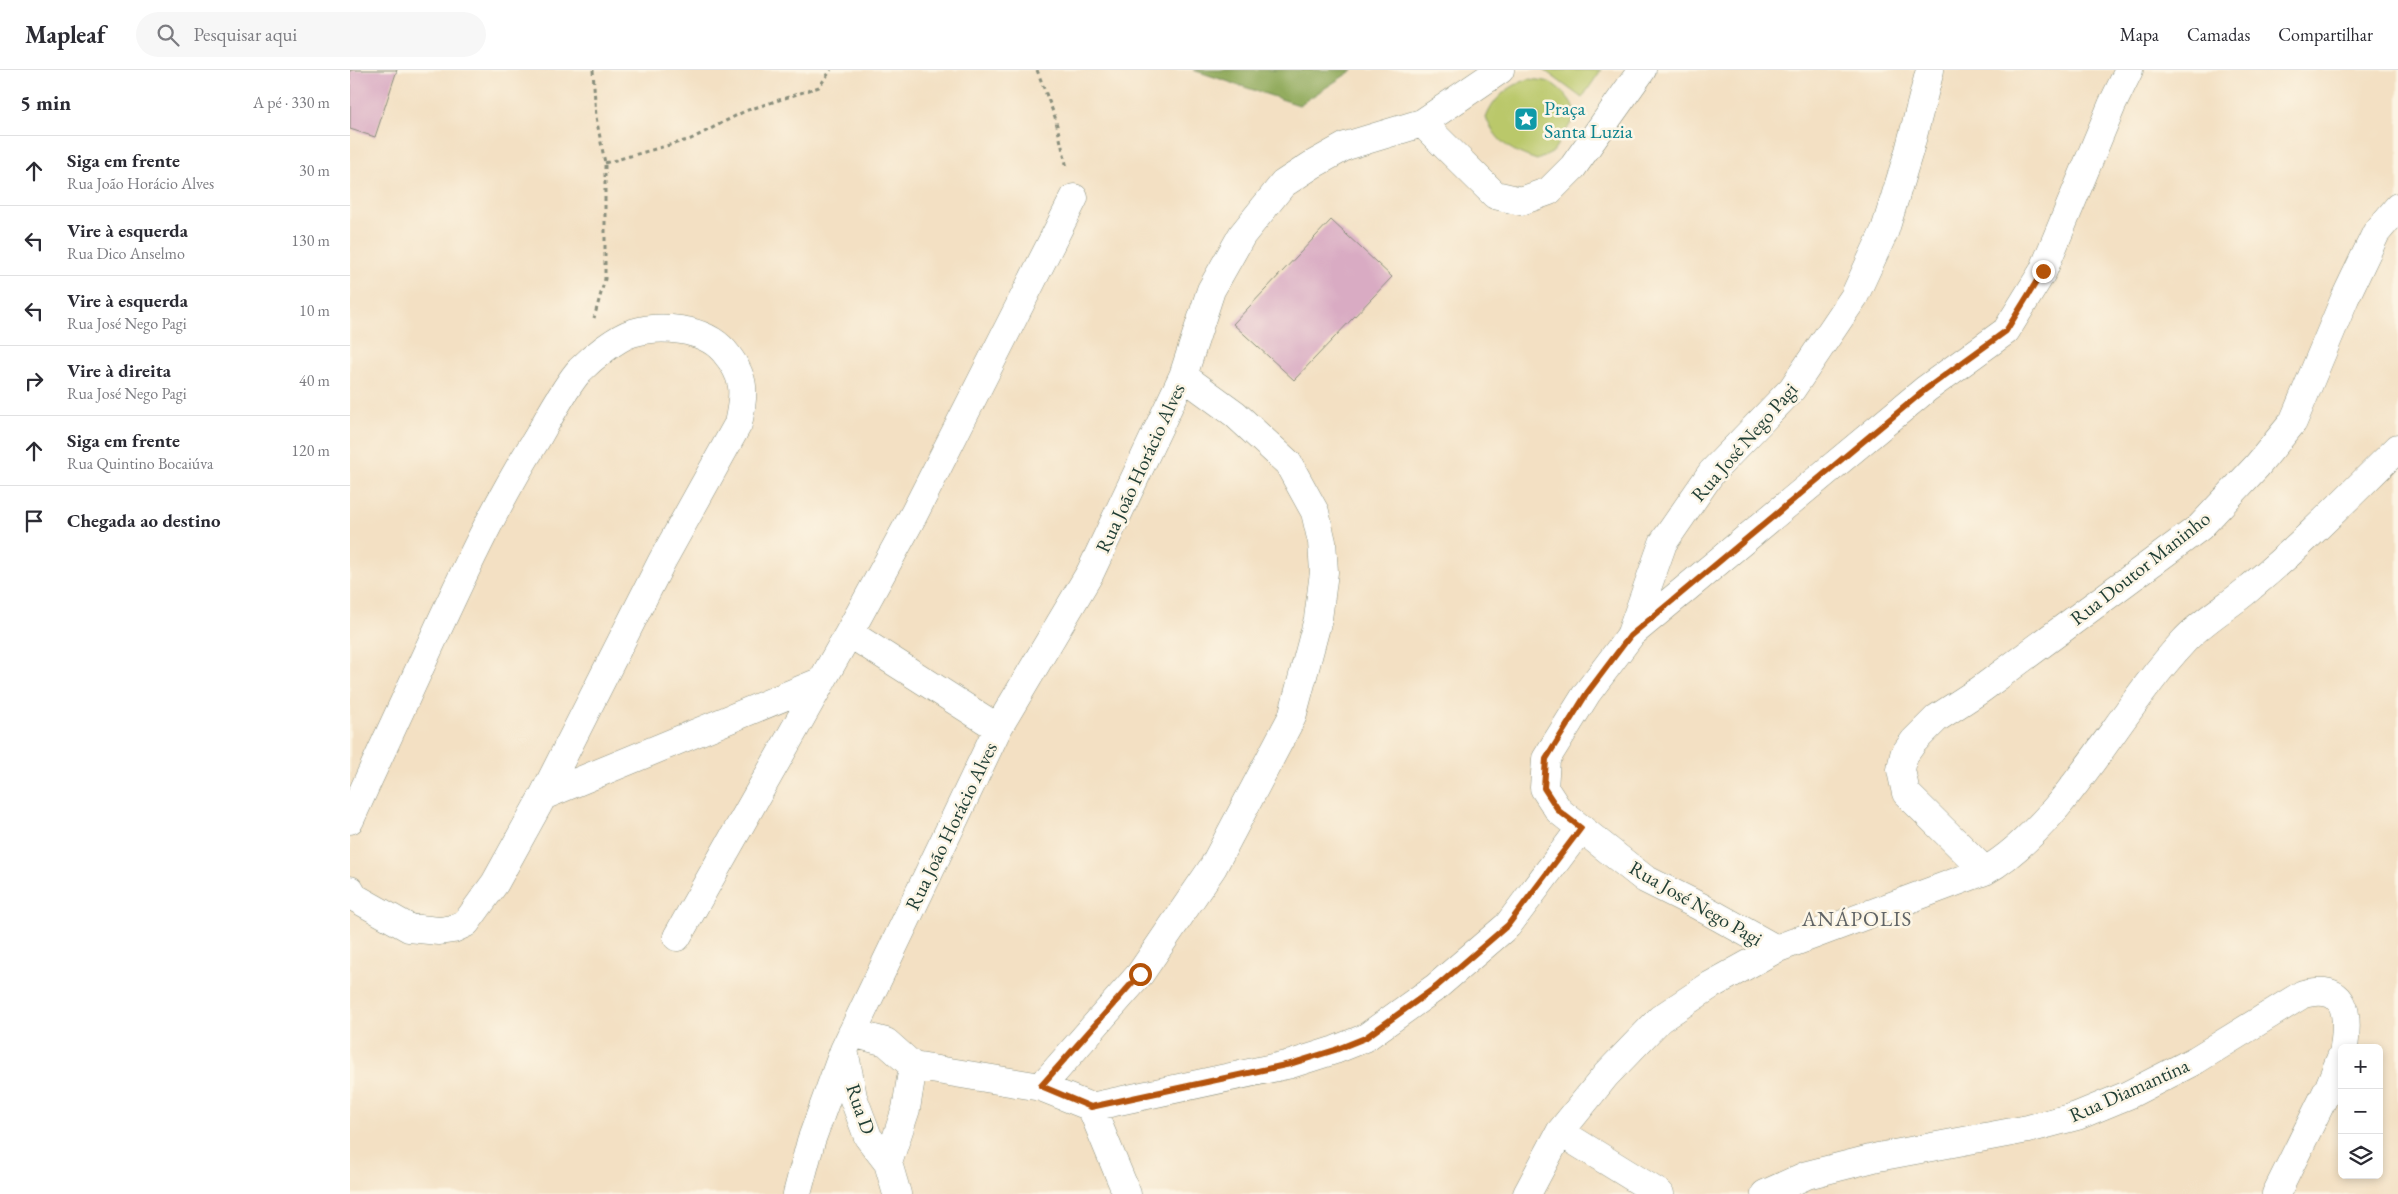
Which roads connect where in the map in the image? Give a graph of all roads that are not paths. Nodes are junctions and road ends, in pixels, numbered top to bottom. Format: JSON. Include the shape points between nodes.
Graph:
{"nodes":[{"id":1,"x":1500,"y":70,"type":"edge"},
{"id":2,"x":1642,"y":70,"type":"edge"},
{"id":3,"x":1930,"y":70,"type":"edge"},
{"id":4,"x":2129,"y":70,"type":"edge"},
{"id":5,"x":1422,"y":123,"type":"junction"},
{"id":6,"x":1074,"y":198,"type":"road end"},
{"id":7,"x":2398,"y":207,"type":"edge"},
{"id":8,"x":1183,"y":376,"type":"junction"},
{"id":9,"x":2398,"y":448,"type":"edge"},
{"id":10,"x":849,"y":633,"type":"junction"},
{"id":11,"x":1630,"y":636,"type":"junction"},
{"id":12,"x":822,"y":681,"type":"junction"},
{"id":13,"x":998,"y":728,"type":"junction"},
{"id":14,"x":543,"y":796,"type":"junction"},
{"id":15,"x":350,"y":820,"type":"edge"},
{"id":16,"x":1581,"y":828,"type":"junction"},
{"id":17,"x":1985,"y":871,"type":"junction"},
{"id":18,"x":350,"y":890,"type":"edge"},
{"id":19,"x":677,"y":937,"type":"dead end"},
{"id":20,"x":1776,"y":949,"type":"junction"},
{"id":21,"x":848,"y":1041,"type":"junction"},
{"id":22,"x":2345,"y":1044,"type":"edge"},
{"id":23,"x":2338,"y":1065,"type":"edge"},
{"id":24,"x":913,"y":1066,"type":"junction"},
{"id":25,"x":1041,"y":1086,"type":"junction"},
{"id":26,"x":1091,"y":1107,"type":"junction"},
{"id":27,"x":1560,"y":1132,"type":"junction"},
{"id":28,"x":888,"y":1164,"type":"junction"},
{"id":29,"x":797,"y":1194,"type":"edge"},
{"id":30,"x":897,"y":1194,"type":"edge"},
{"id":31,"x":1127,"y":1194,"type":"edge"},
{"id":32,"x":1527,"y":1194,"type":"edge"},
{"id":33,"x":1660,"y":1194,"type":"edge"},
{"id":34,"x":1765,"y":1194,"type":"edge"},
{"id":35,"x":2276,"y":1194,"type":"edge"}],
"edges":[{"from":1,"to":5,"type":"street"},
{"from":2,"to":5,"type":"street","via":[[1573,167],[1549,191],[1520,201],[1495,195]]},
{"from":3,"to":11,"type":"street","name":"Rua José Nego Pagi","via":[[1884,230],[1854,297],[1792,389],[1712,472],[1663,542]]},
{"from":4,"to":11,"type":"street","via":[[2043,271],[2006,331],[1926,389]]},
{"from":5,"to":8,"type":"street","via":[[1346,146],[1283,184],[1242,235],[1211,290]]},
{"from":6,"to":10,"type":"street","via":[[914,514]]},
{"from":7,"to":17,"type":"street","name":"Rua Doutor Maninho","via":[[2372,241],[2293,422],[2257,466],[2200,527],[1980,690],[1937,718],[1904,755],[1901,770],[1906,793]]},
{"from":8,"to":13,"type":"street","name":"Rua João Horácio Alves","via":[[1090,574]]},
{"from":8,"to":25,"type":"street","name":"Rua João Horácio Alves","via":[[1235,414],[1288,463],[1315,512],[1322,542],[1324,572],[1318,619],[1292,717],[1213,867],[1140,974]]},
{"from":9,"to":17,"type":"street","via":[[2340,507],[2252,587],[2185,639],[2076,784],[2038,829],[1998,864]]},
{"from":10,"to":12,"type":"street"},
{"from":10,"to":13,"type":"street"},
{"from":11,"to":16,"type":"street","name":"Rua José Nego Pagi","via":[[1587,693],[1546,759],[1544,788],[1559,811]]},
{"from":12,"to":14,"type":"street"},
{"from":12,"to":19,"type":"street"},
{"from":13,"to":21,"type":"street","name":"Rua João Horácio Alves"},
{"from":14,"to":15,"type":"street","via":[[662,560],[738,424],[743,382],[733,362],[717,343],[692,333],[660,328],[631,333],[602,351],[579,371],[509,482]]},
{"from":14,"to":18,"type":"street","via":[[495,884],[466,922],[459,926],[439,932],[409,928],[354,897]]},
{"from":16,"to":20,"type":"street","name":"Rua José Nego Pagi","via":[[1646,879]]},
{"from":16,"to":26,"type":"street","via":[[1508,925],[1436,987],[1365,1038],[1290,1064]]},
{"from":17,"to":20,"type":"street"},
{"from":20,"to":27,"type":"street","via":[[1711,985],[1660,1020],[1606,1075]]},
{"from":21,"to":24,"type":"street","via":[[886,1042]]},
{"from":21,"to":28,"type":"street","name":"Rua D","via":[[853,1097],[868,1137]]},
{"from":21,"to":29,"type":"street","name":"Rua João Horácio Alves","via":[[810,1141]]},
{"from":22,"to":34,"type":"street","name":"Rua Diamantina","via":[[2348,1026],[2346,1008],[2333,993],[2317,990],[2303,994],[2196,1060],[2128,1095],[2077,1116],[2028,1129],[1878,1157],[1816,1173]]},
{"from":23,"to":35,"type":"street"},
{"from":24,"to":25,"type":"street"},
{"from":24,"to":28,"type":"street","name":"Rua D","via":[[906,1109]]},
{"from":25,"to":26,"type":"street"},
{"from":26,"to":31,"type":"street"},
{"from":27,"to":32,"type":"street"},
{"from":27,"to":33,"type":"street"},
{"from":28,"to":30,"type":"street","name":"Rua D"}]}
